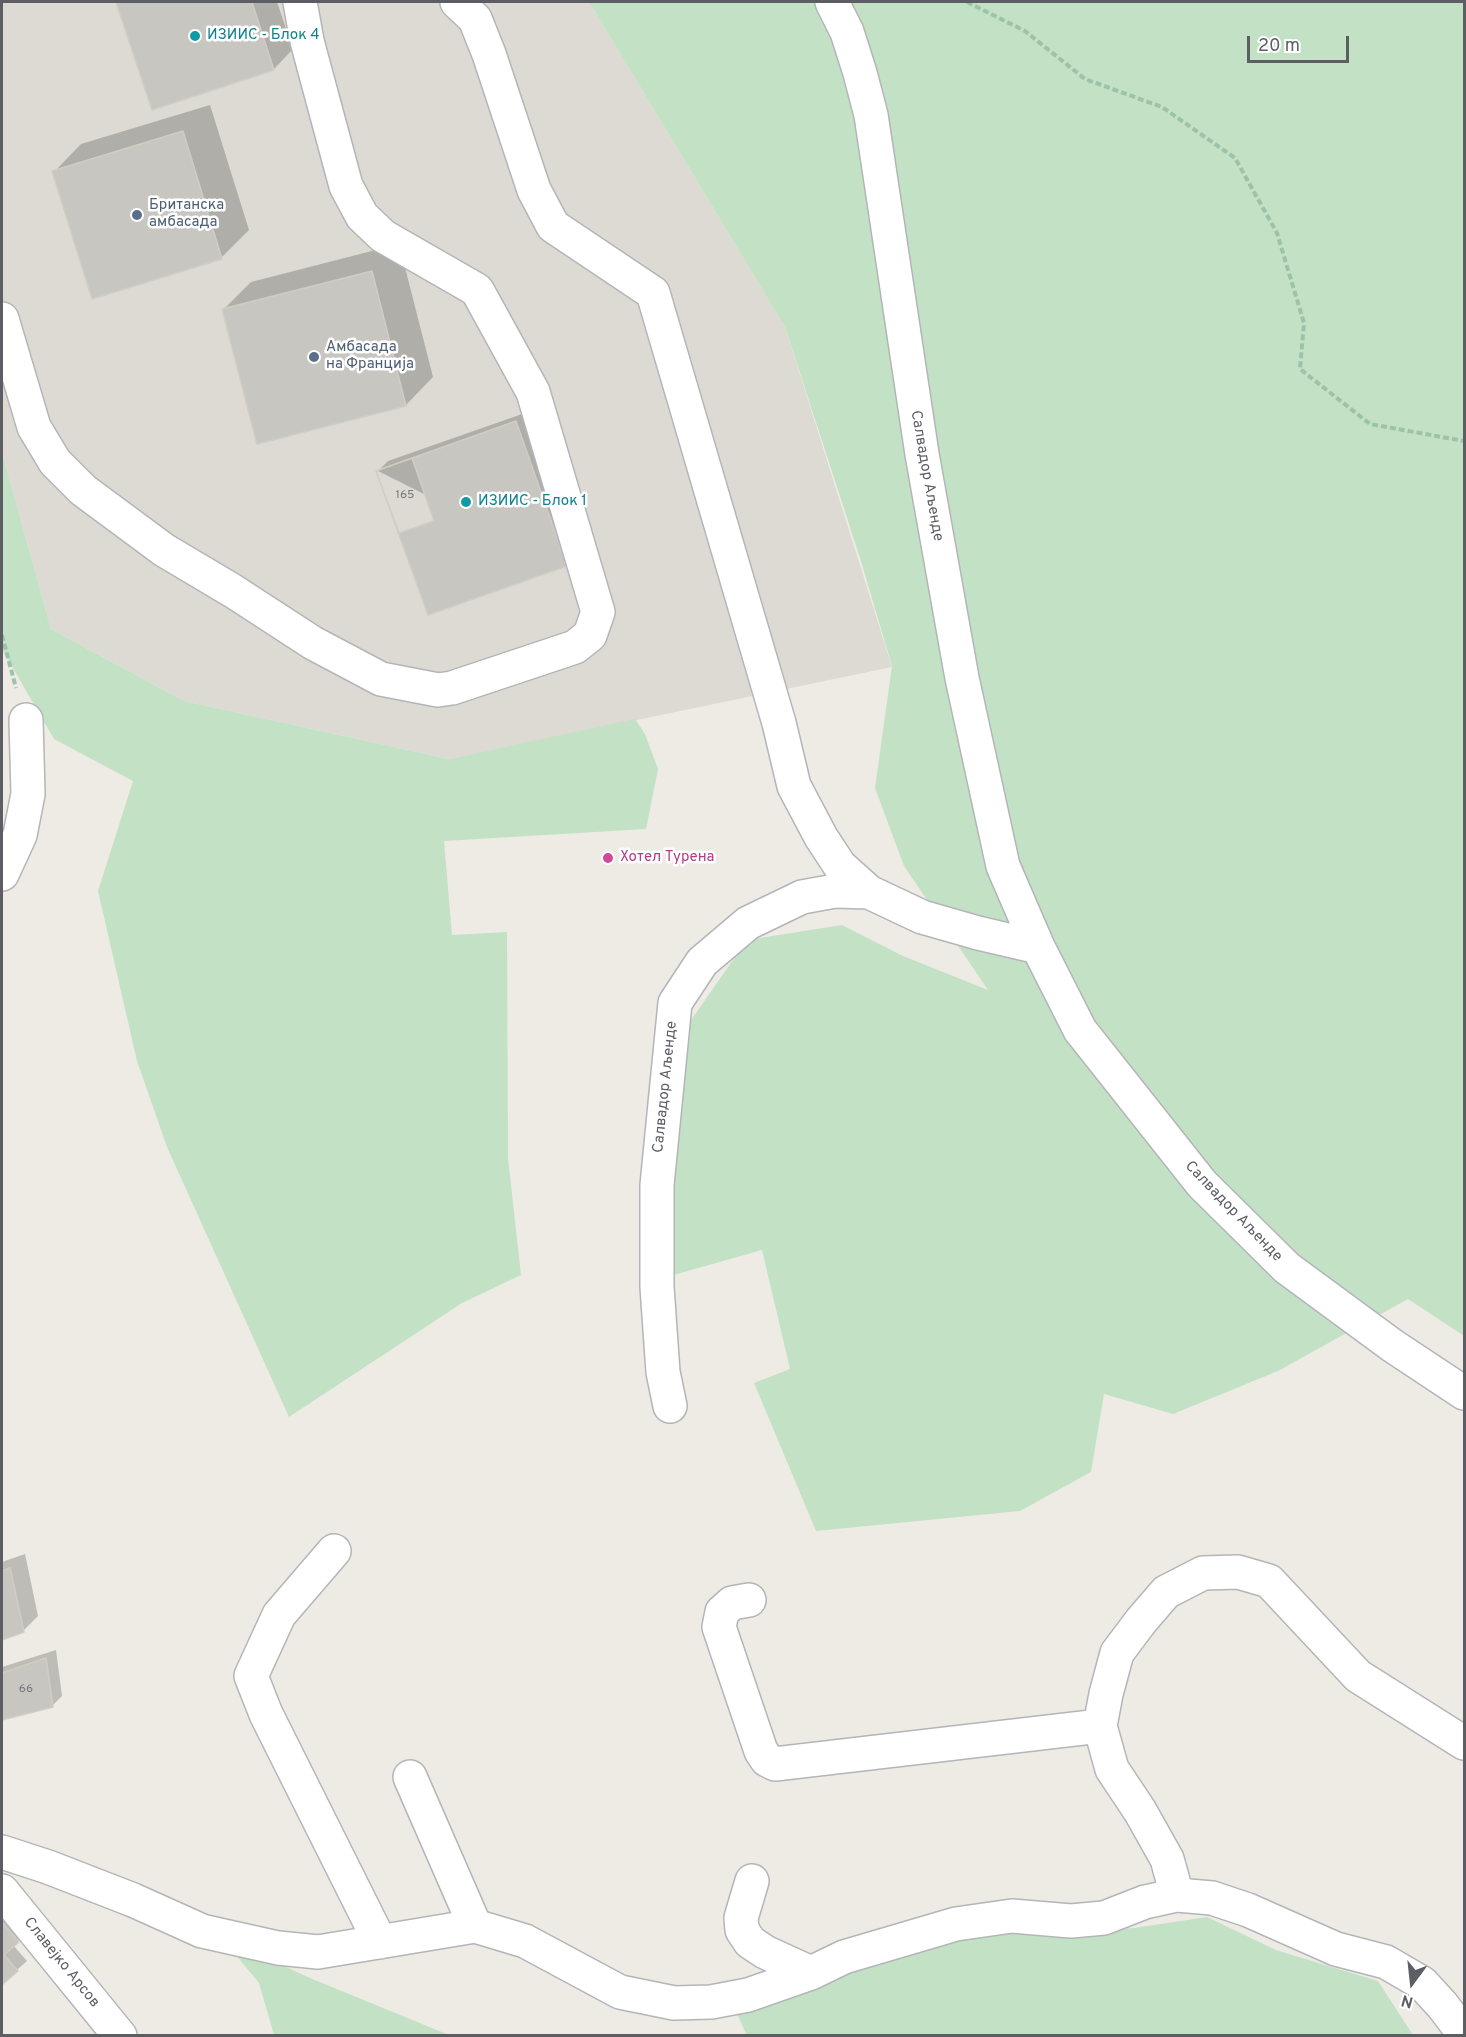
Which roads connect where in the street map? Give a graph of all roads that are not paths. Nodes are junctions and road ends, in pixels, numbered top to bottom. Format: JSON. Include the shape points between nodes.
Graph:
{"nodes":[{"id":1,"x":300,"y":2,"type":"edge"},
{"id":2,"x":457,"y":2,"type":"edge"},
{"id":3,"x":832,"y":2,"type":"edge"},
{"id":4,"x":2,"y":319,"type":"edge"},
{"id":5,"x":26,"y":720,"type":"road end"},
{"id":6,"x":2,"y":874,"type":"edge"},
{"id":7,"x":869,"y":892,"type":"junction"},
{"id":8,"x":1038,"y":947,"type":"junction"},
{"id":9,"x":1464,"y":1393,"type":"edge"},
{"id":10,"x":670,"y":1406,"type":"dead end"},
{"id":11,"x":334,"y":1551,"type":"dead end"},
{"id":12,"x":749,"y":1600,"type":"dead end"},
{"id":13,"x":1100,"y":1726,"type":"junction"},
{"id":14,"x":1464,"y":1743,"type":"edge"},
{"id":15,"x":410,"y":1777,"type":"dead end"},
{"id":16,"x":2,"y":1852,"type":"edge"},
{"id":17,"x":752,"y":1881,"type":"dead end"},
{"id":18,"x":2,"y":1891,"type":"edge"},
{"id":19,"x":1177,"y":1895,"type":"junction"},
{"id":20,"x":475,"y":1926,"type":"junction"},
{"id":21,"x":380,"y":1942,"type":"junction"},
{"id":22,"x":811,"y":1973,"type":"junction"},
{"id":23,"x":1454,"y":2003,"type":"edge"},
{"id":24,"x":120,"y":2036,"type":"edge"},
{"id":25,"x":1461,"y":2036,"type":"edge"}],
"edges":[{"from":1,"to":4,"type":"street","via":[[346,186],[362,216],[383,236],[477,290],[533,392],[598,612],[590,634],[574,647],[438,690],[381,679],[313,643],[164,550],[83,490],[56,462],[34,427]]},
{"from":2,"to":7,"type":"street","via":[[474,19],[489,54],[534,190],[553,226],[652,292],[794,786],[840,866]]},
{"from":3,"to":8,"type":"street","name":"Салвадор Аљенде","via":[[847,32],[871,115],[922,454],[962,678],[1003,866]]},
{"from":5,"to":6,"type":"street","via":[[28,794],[20,835]]},
{"from":7,"to":8,"type":"street","name":"Салвадор Аљенде","via":[[922,917]]},
{"from":7,"to":10,"type":"street","name":"Салвадор Аљенде","via":[[835,891],[802,897],[748,923],[702,962],[675,1004],[657,1185],[657,1287],[663,1372]]},
{"from":8,"to":9,"type":"street","name":"Салвадор Аљенде","via":[[1080,1030],[1202,1184],[1287,1268]]},
{"from":11,"to":21,"type":"street","via":[[279,1615],[251,1676],[266,1714]]},
{"from":12,"to":13,"type":"street","via":[[732,1603],[722,1612],[720,1627],[760,1751],[775,1764]]},
{"from":13,"to":14,"type":"street","via":[[1117,1653],[1166,1592],[1203,1573],[1238,1572],[1269,1581],[1358,1676]]},
{"from":13,"to":19,"type":"street","via":[[1112,1768],[1167,1858]]},
{"from":15,"to":20,"type":"street"},
{"from":16,"to":21,"type":"street","via":[[133,1900],[202,1931],[278,1948],[318,1952]]},
{"from":17,"to":22,"type":"street","via":[[741,1918],[742,1930],[750,1942],[765,1952]]},
{"from":18,"to":24,"type":"street","name":"Славејко Арсов"},
{"from":19,"to":22,"type":"street","via":[[1104,1918],[1071,1921],[1012,1916],[956,1924],[844,1958]]},
{"from":19,"to":23,"type":"street","via":[[1212,1898],[1336,1949],[1386,1962]]},
{"from":20,"to":21,"type":"street"},
{"from":20,"to":22,"type":"street","via":[[525,1941],[620,1992],[674,2003],[748,1995]]},
{"from":23,"to":25,"type":"street"}]}
